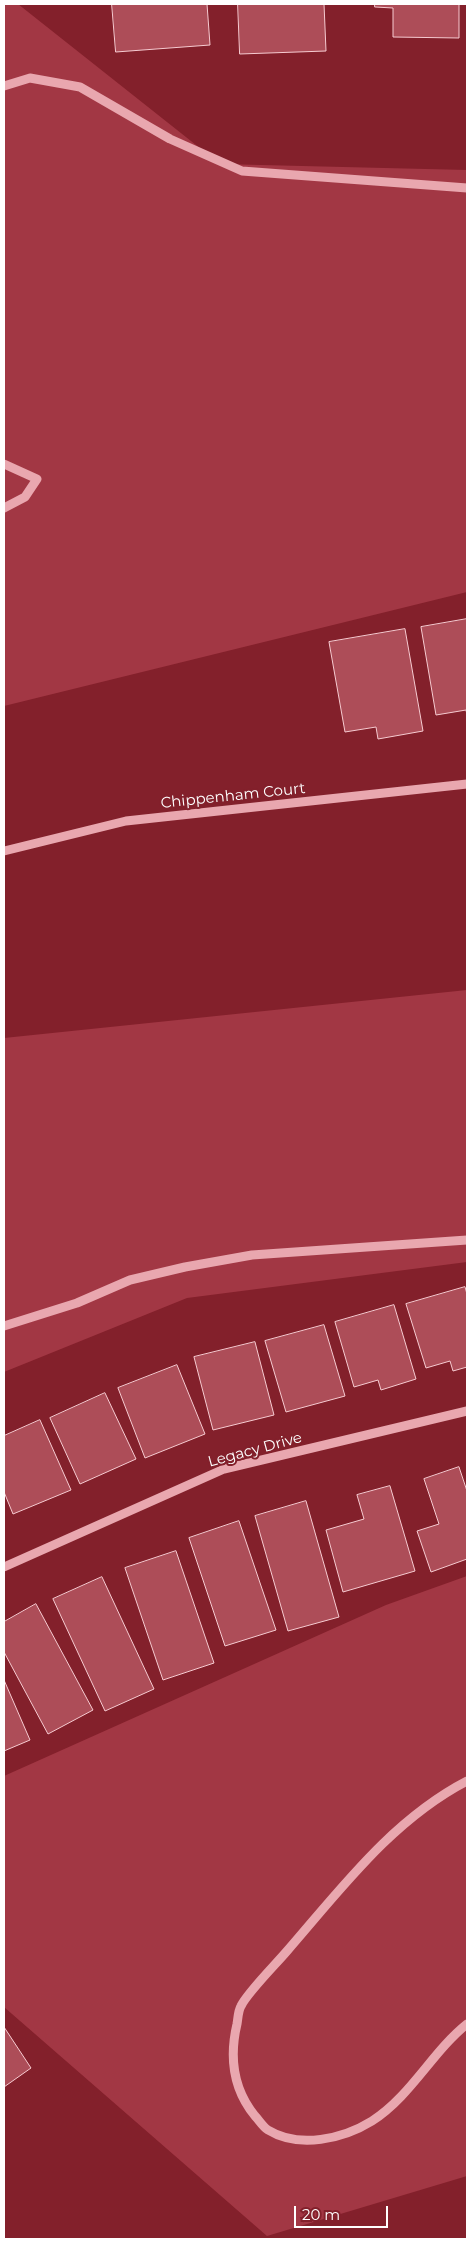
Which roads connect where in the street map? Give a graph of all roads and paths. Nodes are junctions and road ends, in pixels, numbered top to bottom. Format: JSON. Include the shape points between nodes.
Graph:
{"nodes":[{"id":1,"x":4,"y":86,"type":"edge"},
{"id":2,"x":467,"y":188,"type":"edge"},
{"id":3,"x":4,"y":464,"type":"edge"},
{"id":4,"x":4,"y":508,"type":"edge"},
{"id":5,"x":467,"y":784,"type":"edge"},
{"id":6,"x":4,"y":851,"type":"edge"},
{"id":7,"x":467,"y":1240,"type":"edge"},
{"id":8,"x":4,"y":1326,"type":"edge"},
{"id":9,"x":467,"y":1411,"type":"edge"},
{"id":10,"x":4,"y":1567,"type":"edge"},
{"id":11,"x":467,"y":1781,"type":"edge"},
{"id":12,"x":467,"y":2024,"type":"edge"}],
"edges":[{"from":1,"to":2,"type":"street","via":[[30,78],[80,87],[170,139],[242,171]]},
{"from":3,"to":4,"type":"street","via":[[37,479],[25,497]]},
{"from":5,"to":6,"type":"street","name":"Chippenham Court","via":[[126,822]]},
{"from":7,"to":8,"type":"street","via":[[252,1255],[185,1266],[130,1280],[77,1303]]},
{"from":9,"to":10,"type":"street","name":"Legacy Drive","via":[[224,1469]]},
{"from":11,"to":12,"type":"street","via":[[403,1824],[360,1866],[241,2006],[232,2044],[234,2078],[246,2105],[266,2130],[286,2138],[318,2140],[346,2134],[372,2120],[400,2097],[453,2035]]}]}
